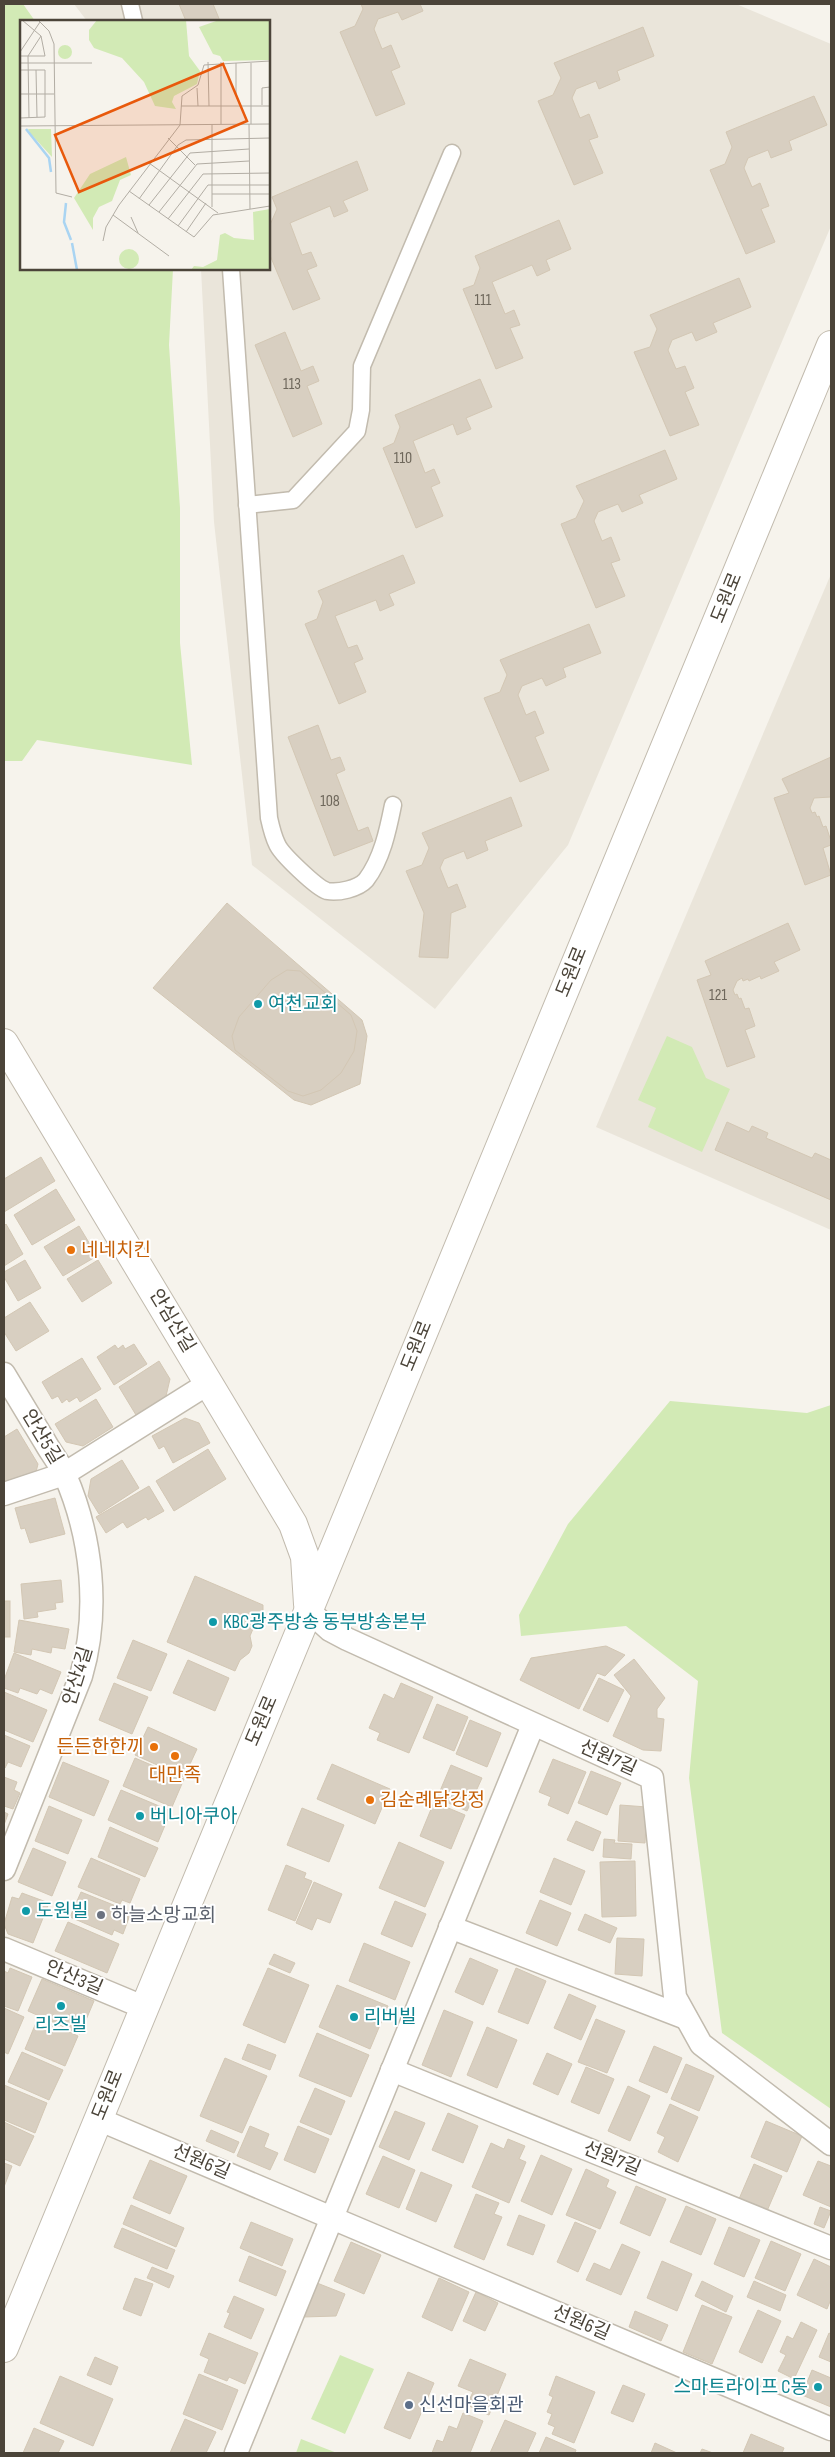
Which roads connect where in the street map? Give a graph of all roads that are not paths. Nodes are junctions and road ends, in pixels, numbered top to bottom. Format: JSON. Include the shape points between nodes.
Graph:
{"nodes":[{"id":1,"x":130,"y":4,"type":"edge"},
{"id":2,"x":134,"y":20,"type":"edge"},
{"id":3,"x":452,"y":153,"type":"dead end"},
{"id":4,"x":231,"y":270,"type":"edge"},
{"id":5,"x":831,"y":345,"type":"edge"},
{"id":6,"x":247,"y":506,"type":"junction"},
{"id":7,"x":393,"y":805,"type":"dead end"},
{"id":8,"x":4,"y":1044,"type":"edge"},
{"id":9,"x":4,"y":1374,"type":"edge"},
{"id":10,"x":209,"y":1383,"type":"junction"},
{"id":11,"x":64,"y":1474,"type":"junction"},
{"id":12,"x":4,"y":1494,"type":"edge"},
{"id":13,"x":308,"y":1610,"type":"junction"},
{"id":14,"x":533,"y":1725,"type":"junction"},
{"id":15,"x":4,"y":1869,"type":"edge"},
{"id":16,"x":450,"y":1927,"type":"junction"},
{"id":17,"x":4,"y":1949,"type":"edge"},
{"id":18,"x":143,"y":2007,"type":"junction"},
{"id":19,"x":686,"y":2018,"type":"junction"},
{"id":20,"x":392,"y":2070,"type":"junction"},
{"id":21,"x":98,"y":2119,"type":"junction"},
{"id":22,"x":831,"y":2144,"type":"edge"},
{"id":23,"x":332,"y":2218,"type":"junction"},
{"id":24,"x":831,"y":2248,"type":"edge"},
{"id":25,"x":4,"y":2348,"type":"edge"},
{"id":26,"x":831,"y":2429,"type":"edge"},
{"id":27,"x":236,"y":2453,"type":"edge"}],
"edges":[{"from":1,"to":2,"type":"street"},
{"from":3,"to":6,"type":"street","via":[[362,366],[357,431],[293,500]]},
{"from":4,"to":6,"type":"street"},
{"from":5,"to":13,"type":"street","name":"도원로"},
{"from":6,"to":7,"type":"street","via":[[268,818],[277,844],[286,858],[325,890],[346,891],[365,881],[377,860]]},
{"from":8,"to":10,"type":"street","name":"안심산길"},
{"from":9,"to":11,"type":"street","name":"안산5길"},
{"from":10,"to":11,"type":"street"},
{"from":10,"to":13,"type":"street","name":"안심산길","via":[[298,1533],[305,1557]]},
{"from":11,"to":12,"type":"street"},
{"from":11,"to":15,"type":"street","name":"안산4길","via":[[80,1520],[88,1557],[91,1606],[88,1646],[81,1676]]},
{"from":13,"to":14,"type":"street","name":"선원7길","via":[[334,1633]]},
{"from":13,"to":18,"type":"street","name":"도원로"},
{"from":14,"to":16,"type":"street"},
{"from":14,"to":19,"type":"street","name":"선원7길","via":[[652,1778],[675,1997]]},
{"from":16,"to":19,"type":"street"},
{"from":16,"to":20,"type":"street"},
{"from":17,"to":18,"type":"street","name":"안산3길"},
{"from":18,"to":21,"type":"street","name":"도원로"},
{"from":19,"to":22,"type":"street","name":"선원7길","via":[[701,2044]]},
{"from":20,"to":23,"type":"street"},
{"from":20,"to":24,"type":"street","name":"선원7길"},
{"from":21,"to":23,"type":"street","name":"선원6길"},
{"from":21,"to":25,"type":"street","name":"도원로"},
{"from":23,"to":26,"type":"street","name":"선원6길"},
{"from":23,"to":27,"type":"street"}]}
